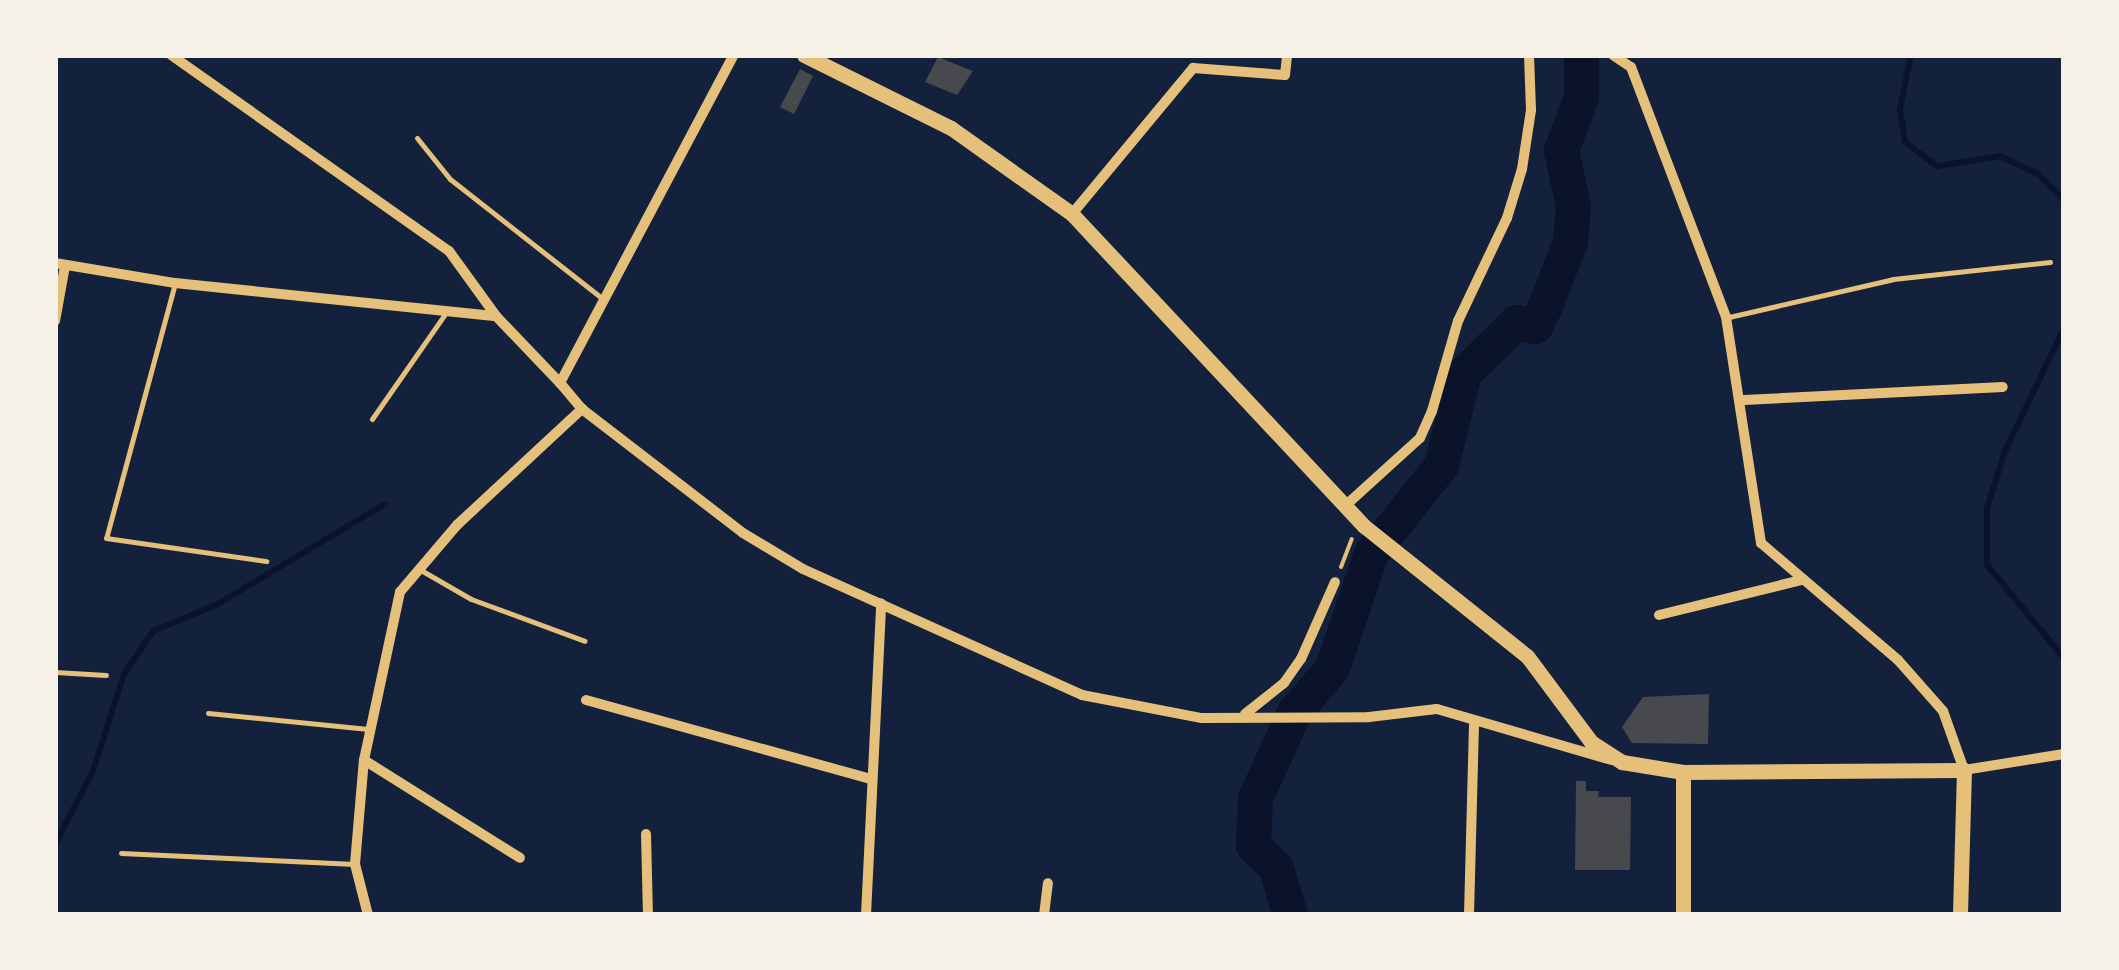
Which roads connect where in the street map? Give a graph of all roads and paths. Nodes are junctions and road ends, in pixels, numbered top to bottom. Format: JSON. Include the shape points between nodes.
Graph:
{"nodes":[{"id":1,"x":171,"y":55,"type":"edge"},
{"id":2,"x":734,"y":55,"type":"edge"},
{"id":3,"x":804,"y":55,"type":"edge"},
{"id":4,"x":1288,"y":55,"type":"edge"},
{"id":5,"x":1529,"y":55,"type":"edge"},
{"id":6,"x":1613,"y":55,"type":"edge"},
{"id":7,"x":821,"y":60,"type":"edge"},
{"id":8,"x":1631,"y":61,"type":"edge"},
{"id":9,"x":418,"y":138,"type":"dead end"},
{"id":10,"x":1072,"y":214,"type":"junction"},
{"id":11,"x":2050,"y":262,"type":"dead end"},
{"id":12,"x":60,"y":265,"type":"edge"},
{"id":13,"x":175,"y":283,"type":"junction"},
{"id":14,"x":606,"y":301,"type":"junction"},
{"id":15,"x":447,"y":312,"type":"junction"},
{"id":16,"x":496,"y":316,"type":"junction"},
{"id":17,"x":1726,"y":317,"type":"junction"},
{"id":18,"x":55,"y":322,"type":"edge"},
{"id":19,"x":560,"y":383,"type":"junction"},
{"id":20,"x":2003,"y":386,"type":"dead end"},
{"id":21,"x":1744,"y":400,"type":"junction"},
{"id":22,"x":582,"y":409,"type":"junction"},
{"id":23,"x":372,"y":419,"type":"dead end"},
{"id":24,"x":1345,"y":506,"type":"junction"},
{"id":25,"x":1364,"y":526,"type":"junction"},
{"id":26,"x":266,"y":561,"type":"dead end"},
{"id":27,"x":416,"y":567,"type":"junction"},
{"id":28,"x":1801,"y":580,"type":"junction"},
{"id":29,"x":1335,"y":582,"type":"joint"},
{"id":30,"x":881,"y":603,"type":"junction"},
{"id":31,"x":1659,"y":615,"type":"dead end"},
{"id":32,"x":586,"y":640,"type":"dead end"},
{"id":33,"x":55,"y":672,"type":"edge"},
{"id":34,"x":106,"y":675,"type":"dead end"},
{"id":35,"x":586,"y":700,"type":"dead end"},
{"id":36,"x":208,"y":713,"type":"dead end"},
{"id":37,"x":1244,"y":715,"type":"junction"},
{"id":38,"x":1474,"y":722,"type":"junction"},
{"id":39,"x":371,"y":729,"type":"junction"},
{"id":40,"x":2064,"y":754,"type":"edge"},
{"id":41,"x":364,"y":760,"type":"junction"},
{"id":42,"x":1622,"y":762,"type":"junction"},
{"id":43,"x":1964,"y":770,"type":"junction"},
{"id":44,"x":1683,"y":772,"type":"junction"},
{"id":45,"x":871,"y":779,"type":"junction"},
{"id":46,"x":646,"y":834,"type":"dead end"},
{"id":47,"x":121,"y":853,"type":"dead end"},
{"id":48,"x":520,"y":858,"type":"dead end"},
{"id":49,"x":354,"y":864,"type":"junction"},
{"id":50,"x":1048,"y":883,"type":"dead end"},
{"id":51,"x":368,"y":915,"type":"edge"},
{"id":52,"x":648,"y":915,"type":"edge"},
{"id":53,"x":866,"y":915,"type":"edge"},
{"id":54,"x":1044,"y":915,"type":"edge"},
{"id":55,"x":1469,"y":915,"type":"edge"},
{"id":56,"x":1683,"y":915,"type":"edge"},
{"id":57,"x":1960,"y":915,"type":"edge"}],
"edges":[{"from":1,"to":16,"type":"street","via":[[449,252]]},
{"from":2,"to":14,"type":"street"},
{"from":3,"to":7,"type":"main road"},
{"from":4,"to":10,"type":"street","via":[[1285,74],[1193,68]]},
{"from":5,"to":24,"type":"street","via":[[1531,110],[1522,169],[1508,218],[1458,320],[1432,411],[1420,438]]},
{"from":6,"to":8,"type":"street"},
{"from":7,"to":10,"type":"main road","via":[[951,128]]},
{"from":8,"to":17,"type":"street"},
{"from":9,"to":14,"type":"lane","via":[[450,179]]},
{"from":10,"to":24,"type":"main road"},
{"from":11,"to":17,"type":"lane","via":[[1893,279]]},
{"from":12,"to":13,"type":"street"},
{"from":12,"to":18,"type":"street"},
{"from":13,"to":15,"type":"street"},
{"from":13,"to":26,"type":"lane","via":[[106,538]]},
{"from":14,"to":19,"type":"street"},
{"from":15,"to":16,"type":"street"},
{"from":15,"to":23,"type":"lane"},
{"from":16,"to":19,"type":"street"},
{"from":17,"to":21,"type":"street"},
{"from":19,"to":22,"type":"street"},
{"from":20,"to":21,"type":"street"},
{"from":21,"to":28,"type":"street","via":[[1758,533]]},
{"from":22,"to":27,"type":"street"},
{"from":22,"to":30,"type":"street","via":[[743,533]]},
{"from":24,"to":25,"type":"main road"},
{"from":25,"to":29,"type":"path"},
{"from":25,"to":42,"type":"main road","via":[[1526,656],[1591,742]]},
{"from":27,"to":32,"type":"lane","via":[[471,599]]},
{"from":27,"to":39,"type":"street","via":[[400,592]]},
{"from":28,"to":31,"type":"street"},
{"from":28,"to":43,"type":"street","via":[[1898,660],[1943,710]]},
{"from":29,"to":37,"type":"street","via":[[1301,659],[1284,683]]},
{"from":30,"to":37,"type":"street","via":[[1082,695],[1202,718]]},
{"from":30,"to":45,"type":"street"},
{"from":33,"to":34,"type":"lane"},
{"from":35,"to":45,"type":"street"},
{"from":36,"to":39,"type":"lane"},
{"from":37,"to":38,"type":"street","via":[[1306,718],[1414,708]]},
{"from":38,"to":42,"type":"street"},
{"from":38,"to":55,"type":"street"},
{"from":39,"to":41,"type":"street"},
{"from":40,"to":43,"type":"street"},
{"from":41,"to":48,"type":"street"},
{"from":41,"to":49,"type":"street"},
{"from":42,"to":44,"type":"main road"},
{"from":43,"to":44,"type":"main road"},
{"from":43,"to":57,"type":"main road"},
{"from":44,"to":56,"type":"main road"},
{"from":45,"to":53,"type":"street"},
{"from":46,"to":52,"type":"street"},
{"from":47,"to":49,"type":"lane"},
{"from":49,"to":51,"type":"street"},
{"from":50,"to":54,"type":"street"}]}
